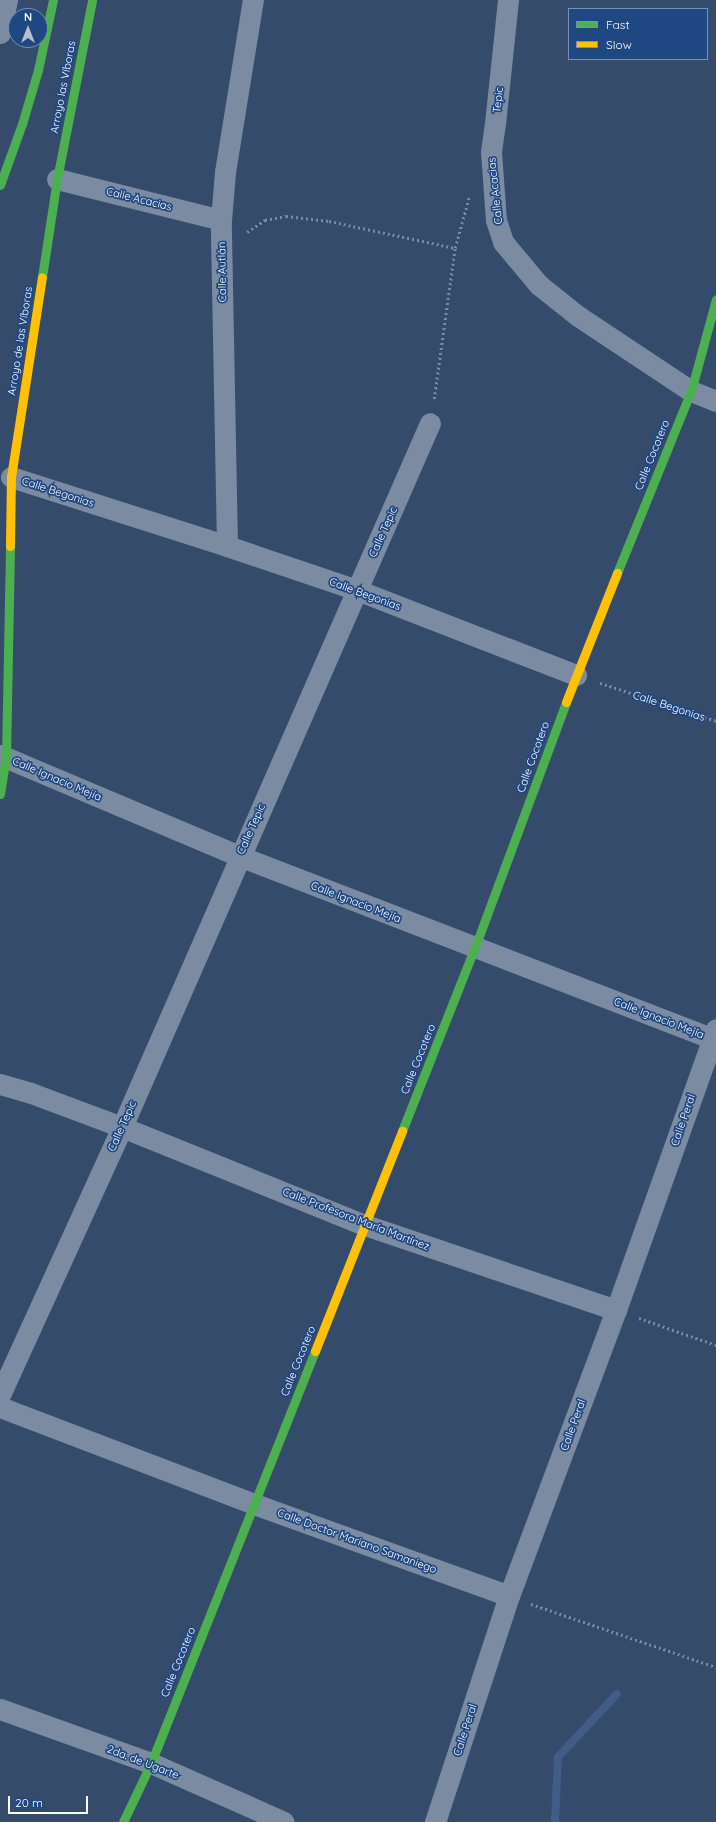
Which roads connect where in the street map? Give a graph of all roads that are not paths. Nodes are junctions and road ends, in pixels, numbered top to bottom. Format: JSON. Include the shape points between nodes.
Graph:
{"nodes":[{"id":1,"x":8,"y":0,"type":"edge"},
{"id":2,"x":53,"y":0,"type":"edge"},
{"id":3,"x":92,"y":0,"type":"edge"},
{"id":4,"x":253,"y":0,"type":"edge"},
{"id":5,"x":508,"y":0,"type":"edge"},
{"id":6,"x":0,"y":33,"type":"edge"},
{"id":7,"x":491,"y":152,"type":"joint"},
{"id":8,"x":57,"y":179,"type":"junction"},
{"id":9,"x":1,"y":180,"type":"edge"},
{"id":10,"x":221,"y":220,"type":"junction"},
{"id":11,"x":716,"y":299,"type":"edge"},
{"id":12,"x":691,"y":391,"type":"junction"},
{"id":13,"x":716,"y":401,"type":"edge"},
{"id":14,"x":430,"y":423,"type":"road end"},
{"id":15,"x":11,"y":477,"type":"junction"},
{"id":16,"x":227,"y":546,"type":"junction"},
{"id":17,"x":357,"y":590,"type":"junction"},
{"id":18,"x":576,"y":675,"type":"junction"},
{"id":19,"x":3,"y":756,"type":"edge"},
{"id":20,"x":0,"y":794,"type":"edge"},
{"id":21,"x":239,"y":856,"type":"junction"},
{"id":22,"x":475,"y":947,"type":"junction"},
{"id":23,"x":715,"y":1036,"type":"edge"},
{"id":24,"x":0,"y":1084,"type":"edge"},
{"id":25,"x":122,"y":1127,"type":"junction"},
{"id":26,"x":365,"y":1225,"type":"junction"},
{"id":27,"x":616,"y":1310,"type":"junction"},
{"id":28,"x":0,"y":1395,"type":"edge"},
{"id":29,"x":0,"y":1407,"type":"edge"},
{"id":30,"x":254,"y":1504,"type":"junction"},
{"id":31,"x":509,"y":1596,"type":"junction"},
{"id":32,"x":0,"y":1709,"type":"edge"},
{"id":33,"x":151,"y":1763,"type":"junction"},
{"id":34,"x":123,"y":1822,"type":"edge"},
{"id":35,"x":284,"y":1822,"type":"edge"},
{"id":36,"x":435,"y":1822,"type":"edge"}],
"edges":[{"from":1,"to":6,"type":"street"},
{"from":2,"to":9,"type":"street","via":[[38,70]]},
{"from":3,"to":8,"type":"street","name":"Arroyo las Víboras"},
{"from":4,"to":10,"type":"street","name":"Calle Autlán","via":[[225,172]]},
{"from":5,"to":7,"type":"street","name":"Tepic"},
{"from":7,"to":12,"type":"street","name":"Calle Acacias","via":[[496,220],[503,242],[516,259],[539,285],[578,316]]},
{"from":8,"to":10,"type":"street","name":"Calle Acacias"},
{"from":8,"to":15,"type":"street","name":"Arroyo de las Víboras"},
{"from":10,"to":16,"type":"street","name":"Calle Autlán"},
{"from":11,"to":12,"type":"street","name":"Calle Cocotero"},
{"from":12,"to":13,"type":"street","name":"Calle Acacias"},
{"from":12,"to":18,"type":"street","name":"Calle Cocotero"},
{"from":14,"to":17,"type":"street","name":"Calle Tepic"},
{"from":15,"to":16,"type":"street","name":"Calle Begonias"},
{"from":15,"to":19,"type":"street","name":"Arroyo de las Víboras"},
{"from":16,"to":17,"type":"street","name":"Calle Begonias"},
{"from":17,"to":18,"type":"street","name":"Calle Begonias"},
{"from":17,"to":21,"type":"street","name":"Calle Tepic"},
{"from":18,"to":22,"type":"street","name":"Calle Cocotero"},
{"from":19,"to":20,"type":"street","name":"Arroyo de las Víboras"},
{"from":19,"to":21,"type":"street","name":"Calle Ignacio Mejía"},
{"from":21,"to":22,"type":"street","name":"Calle Ignacio Mejía"},
{"from":21,"to":25,"type":"street","name":"Calle Tepic"},
{"from":22,"to":23,"type":"street","name":"Calle Ignacio Mejía"},
{"from":22,"to":26,"type":"street","name":"Calle Cocotero"},
{"from":23,"to":27,"type":"street","name":"Calle Peral"},
{"from":24,"to":25,"type":"street","name":"Calle Profesora María Martínez"},
{"from":25,"to":26,"type":"street","name":"Calle Profesora María Martínez"},
{"from":25,"to":28,"type":"street","name":"Calle Tepic"},
{"from":26,"to":27,"type":"street","name":"Calle Profesora María Martínez"},
{"from":26,"to":30,"type":"street","name":"Calle Cocotero"},
{"from":27,"to":31,"type":"street","name":"Calle Peral"},
{"from":29,"to":30,"type":"street","name":"Calle Doctor Mariano Samaniego"},
{"from":30,"to":31,"type":"street","name":"Calle Doctor Mariano Samaniego"},
{"from":30,"to":33,"type":"street","name":"Calle Cocotero"},
{"from":31,"to":36,"type":"street","name":"Calle Peral"},
{"from":32,"to":33,"type":"street","name":"2da. de Ugarte"},
{"from":33,"to":34,"type":"street","name":"Calle Cocotero"},
{"from":33,"to":35,"type":"street","name":"2da. de Ugarte"}]}
